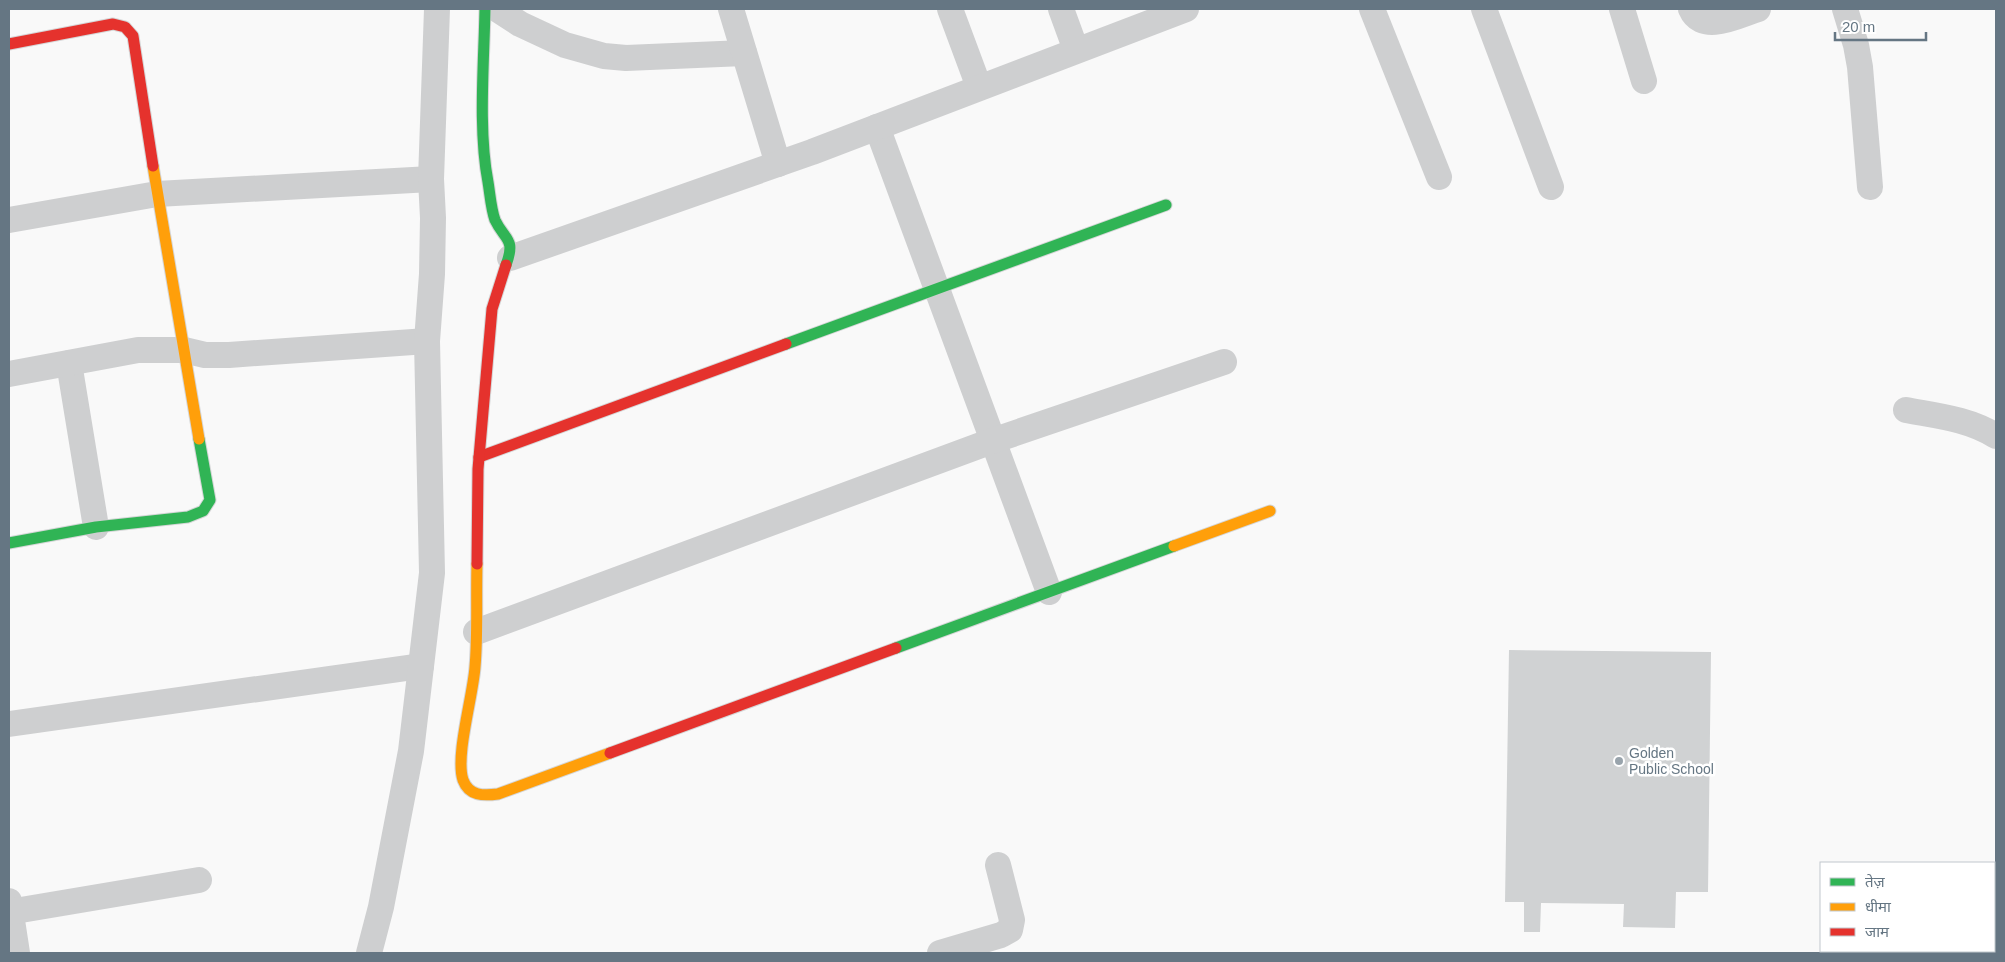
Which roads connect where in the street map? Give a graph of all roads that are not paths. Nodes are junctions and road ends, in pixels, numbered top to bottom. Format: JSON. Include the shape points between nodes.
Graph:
{"nodes":[{"id":1,"x":437,"y":9,"type":"edge"},
{"id":2,"x":485,"y":9,"type":"edge"},
{"id":3,"x":496,"y":9,"type":"edge"},
{"id":4,"x":731,"y":9,"type":"edge"},
{"id":5,"x":950,"y":9,"type":"edge"},
{"id":6,"x":1061,"y":9,"type":"edge"},
{"id":7,"x":1186,"y":9,"type":"edge"},
{"id":8,"x":1372,"y":9,"type":"edge"},
{"id":9,"x":1484,"y":9,"type":"edge"},
{"id":10,"x":1622,"y":9,"type":"edge"},
{"id":11,"x":1691,"y":9,"type":"edge"},
{"id":12,"x":1758,"y":9,"type":"edge"},
{"id":13,"x":1845,"y":9,"type":"edge"},
{"id":14,"x":9,"y":44,"type":"edge"},
{"id":15,"x":1076,"y":50,"type":"junction"},
{"id":16,"x":744,"y":53,"type":"junction"},
{"id":17,"x":1644,"y":81,"type":"dead end"},
{"id":18,"x":979,"y":87,"type":"junction"},
{"id":19,"x":877,"y":127,"type":"junction"},
{"id":20,"x":778,"y":164,"type":"junction"},
{"id":21,"x":1439,"y":177,"type":"dead end"},
{"id":22,"x":431,"y":180,"type":"junction"},
{"id":23,"x":1551,"y":187,"type":"dead end"},
{"id":24,"x":1870,"y":187,"type":"dead end"},
{"id":25,"x":157,"y":194,"type":"junction"},
{"id":26,"x":1166,"y":205,"type":"dead end"},
{"id":27,"x":9,"y":220,"type":"edge"},
{"id":28,"x":510,"y":258,"type":"junction"},
{"id":29,"x":937,"y":289,"type":"junction"},
{"id":30,"x":427,"y":341,"type":"junction"},
{"id":31,"x":184,"y":350,"type":"junction"},
{"id":32,"x":1224,"y":362,"type":"dead end"},
{"id":33,"x":69,"y":363,"type":"junction"},
{"id":34,"x":9,"y":374,"type":"edge"},
{"id":35,"x":1906,"y":410,"type":"dead end"},
{"id":36,"x":1996,"y":436,"type":"edge"},
{"id":37,"x":992,"y":442,"type":"junction"},
{"id":38,"x":479,"y":457,"type":"junction"},
{"id":39,"x":1270,"y":511,"type":"dead end"},
{"id":40,"x":96,"y":527,"type":"junction"},
{"id":41,"x":9,"y":543,"type":"edge"},
{"id":42,"x":1048,"y":592,"type":"junction"},
{"id":43,"x":476,"y":632,"type":"junction"},
{"id":44,"x":421,"y":666,"type":"junction"},
{"id":45,"x":9,"y":724,"type":"edge"},
{"id":46,"x":998,"y":866,"type":"dead end"},
{"id":47,"x":199,"y":880,"type":"dead end"},
{"id":48,"x":9,"y":908,"type":"edge"},
{"id":49,"x":951,"y":951,"type":"edge"},
{"id":50,"x":17,"y":953,"type":"edge"},
{"id":51,"x":369,"y":953,"type":"edge"}],
"edges":[{"from":1,"to":22,"type":"street"},
{"from":2,"to":28,"type":"street","via":[[483,132],[486,173],[495,219],[510,244]]},
{"from":3,"to":16,"type":"street","via":[[565,46],[604,56]]},
{"from":4,"to":16,"type":"street"},
{"from":5,"to":18,"type":"street"},
{"from":6,"to":15,"type":"street"},
{"from":7,"to":15,"type":"street"},
{"from":8,"to":21,"type":"street"},
{"from":9,"to":23,"type":"street"},
{"from":10,"to":17,"type":"street"},
{"from":11,"to":12,"type":"street","via":[[1696,17],[1707,22],[1729,19]]},
{"from":13,"to":24,"type":"street","via":[[1860,67]]},
{"from":14,"to":25,"type":"street","via":[[113,24],[128,29],[133,36]]},
{"from":15,"to":18,"type":"street"},
{"from":16,"to":20,"type":"street"},
{"from":18,"to":19,"type":"street"},
{"from":19,"to":20,"type":"street"},
{"from":19,"to":29,"type":"street"},
{"from":20,"to":28,"type":"street"},
{"from":22,"to":25,"type":"street"},
{"from":22,"to":30,"type":"street","via":[[432,274]]},
{"from":25,"to":27,"type":"street"},
{"from":25,"to":31,"type":"street"},
{"from":26,"to":29,"type":"street"},
{"from":28,"to":38,"type":"street","via":[[492,309]]},
{"from":29,"to":37,"type":"street"},
{"from":29,"to":38,"type":"street"},
{"from":30,"to":31,"type":"street","via":[[229,355]]},
{"from":30,"to":44,"type":"street","via":[[432,574]]},
{"from":31,"to":33,"type":"street","via":[[138,350]]},
{"from":31,"to":40,"type":"street","via":[[210,500],[197,515]]},
{"from":32,"to":37,"type":"street"},
{"from":33,"to":34,"type":"street"},
{"from":33,"to":40,"type":"street"},
{"from":35,"to":36,"type":"street","via":[[1959,420]]},
{"from":37,"to":42,"type":"street"},
{"from":37,"to":43,"type":"street"},
{"from":38,"to":43,"type":"street"},
{"from":39,"to":42,"type":"street"},
{"from":40,"to":41,"type":"street"},
{"from":42,"to":43,"type":"street","via":[[487,796],[468,790],[460,764],[475,667]]},
{"from":44,"to":45,"type":"street"},
{"from":44,"to":51,"type":"street","via":[[411,751],[382,907]]},
{"from":46,"to":49,"type":"street","via":[[1012,920],[1010,930]]},
{"from":47,"to":48,"type":"street"},
{"from":48,"to":50,"type":"street"}]}
